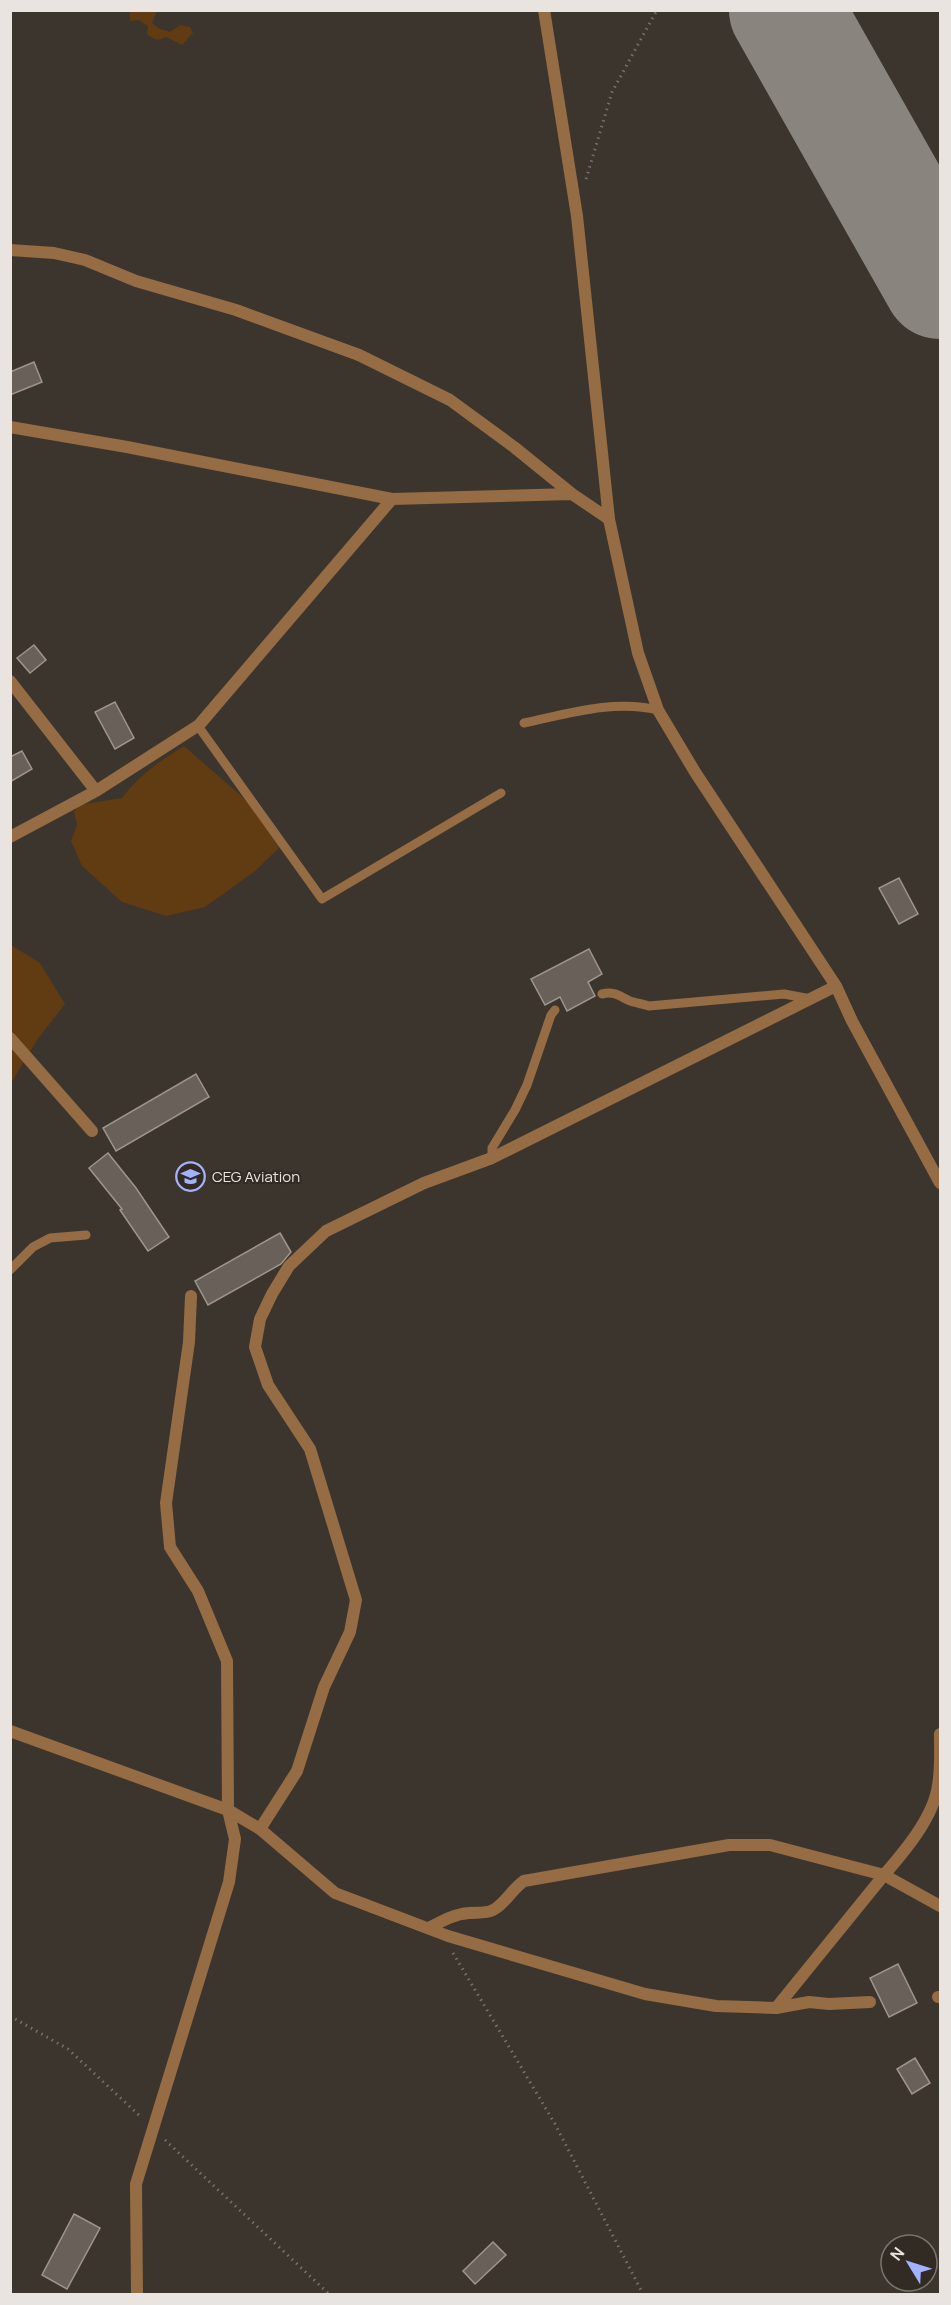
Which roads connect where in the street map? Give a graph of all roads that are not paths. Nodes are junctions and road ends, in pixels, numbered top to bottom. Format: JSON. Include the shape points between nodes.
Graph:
{"nodes":[{"id":1,"x":544,"y":10,"type":"edge"},
{"id":2,"x":10,"y":250,"type":"edge"},
{"id":3,"x":10,"y":427,"type":"edge"},
{"id":4,"x":572,"y":494,"type":"junction"},
{"id":5,"x":392,"y":499,"type":"junction"},
{"id":6,"x":609,"y":519,"type":"junction"},
{"id":7,"x":10,"y":681,"type":"edge"},
{"id":8,"x":657,"y":710,"type":"junction"},
{"id":9,"x":524,"y":723,"type":"dead end"},
{"id":10,"x":198,"y":726,"type":"junction"},
{"id":11,"x":96,"y":792,"type":"junction"},
{"id":12,"x":501,"y":793,"type":"dead end"},
{"id":13,"x":10,"y":837,"type":"edge"},
{"id":14,"x":836,"y":986,"type":"junction"},
{"id":15,"x":602,"y":994,"type":"dead end"},
{"id":16,"x":811,"y":999,"type":"junction"},
{"id":17,"x":555,"y":1010,"type":"dead end"},
{"id":18,"x":10,"y":1038,"type":"edge"},
{"id":19,"x":92,"y":1131,"type":"dead end"},
{"id":20,"x":492,"y":1158,"type":"junction"},
{"id":21,"x":940,"y":1183,"type":"edge"},
{"id":22,"x":86,"y":1235,"type":"dead end"},
{"id":23,"x":10,"y":1270,"type":"edge"},
{"id":24,"x":191,"y":1296,"type":"dead end"},
{"id":25,"x":10,"y":1731,"type":"edge"},
{"id":26,"x":940,"y":1734,"type":"edge"},
{"id":27,"x":228,"y":1810,"type":"junction"},
{"id":28,"x":260,"y":1829,"type":"junction"},
{"id":29,"x":884,"y":1875,"type":"junction"},
{"id":30,"x":940,"y":1906,"type":"edge"},
{"id":31,"x":429,"y":1928,"type":"junction"},
{"id":32,"x":870,"y":2002,"type":"dead end"},
{"id":33,"x":776,"y":2008,"type":"junction"},
{"id":34,"x":137,"y":2295,"type":"edge"}],
"edges":[{"from":1,"to":6,"type":"street","via":[[577,216]]},
{"from":2,"to":4,"type":"street","via":[[85,260],[359,356],[450,400]]},
{"from":3,"to":5,"type":"street"},
{"from":4,"to":5,"type":"street"},
{"from":4,"to":6,"type":"street"},
{"from":5,"to":10,"type":"street"},
{"from":6,"to":8,"type":"street","via":[[638,653]]},
{"from":7,"to":11,"type":"street"},
{"from":8,"to":9,"type":"lane","via":[[591,709]]},
{"from":8,"to":14,"type":"street"},
{"from":10,"to":11,"type":"street"},
{"from":10,"to":12,"type":"lane","via":[[322,899]]},
{"from":11,"to":13,"type":"street"},
{"from":14,"to":16,"type":"street"},
{"from":14,"to":21,"type":"street"},
{"from":15,"to":16,"type":"lane","via":[[620,994],[649,1006],[784,994]]},
{"from":16,"to":20,"type":"street"},
{"from":17,"to":20,"type":"lane","via":[[527,1085],[492,1148]]},
{"from":18,"to":19,"type":"street"},
{"from":20,"to":28,"type":"street","via":[[424,1183],[326,1230],[289,1266],[260,1319],[255,1347],[268,1385],[310,1449],[356,1600],[350,1632],[324,1688],[297,1771]]},
{"from":22,"to":23,"type":"lane","via":[[50,1238],[33,1247]]},
{"from":24,"to":27,"type":"street","via":[[189,1342],[166,1503],[170,1547],[198,1591],[227,1660]]},
{"from":25,"to":27,"type":"street"},
{"from":26,"to":29,"type":"street","via":[[938,1786],[928,1812],[912,1842]]},
{"from":27,"to":28,"type":"street"},
{"from":27,"to":34,"type":"street","via":[[235,1839],[230,1882],[136,2184]]},
{"from":28,"to":31,"type":"street","via":[[334,1893]]},
{"from":29,"to":30,"type":"street"},
{"from":29,"to":31,"type":"street","via":[[770,1845],[729,1845],[524,1881],[493,1910],[451,1916]]},
{"from":29,"to":33,"type":"street"},
{"from":31,"to":33,"type":"street","via":[[645,1994],[716,2006]]},
{"from":32,"to":33,"type":"street","via":[[809,2001]]}]}
